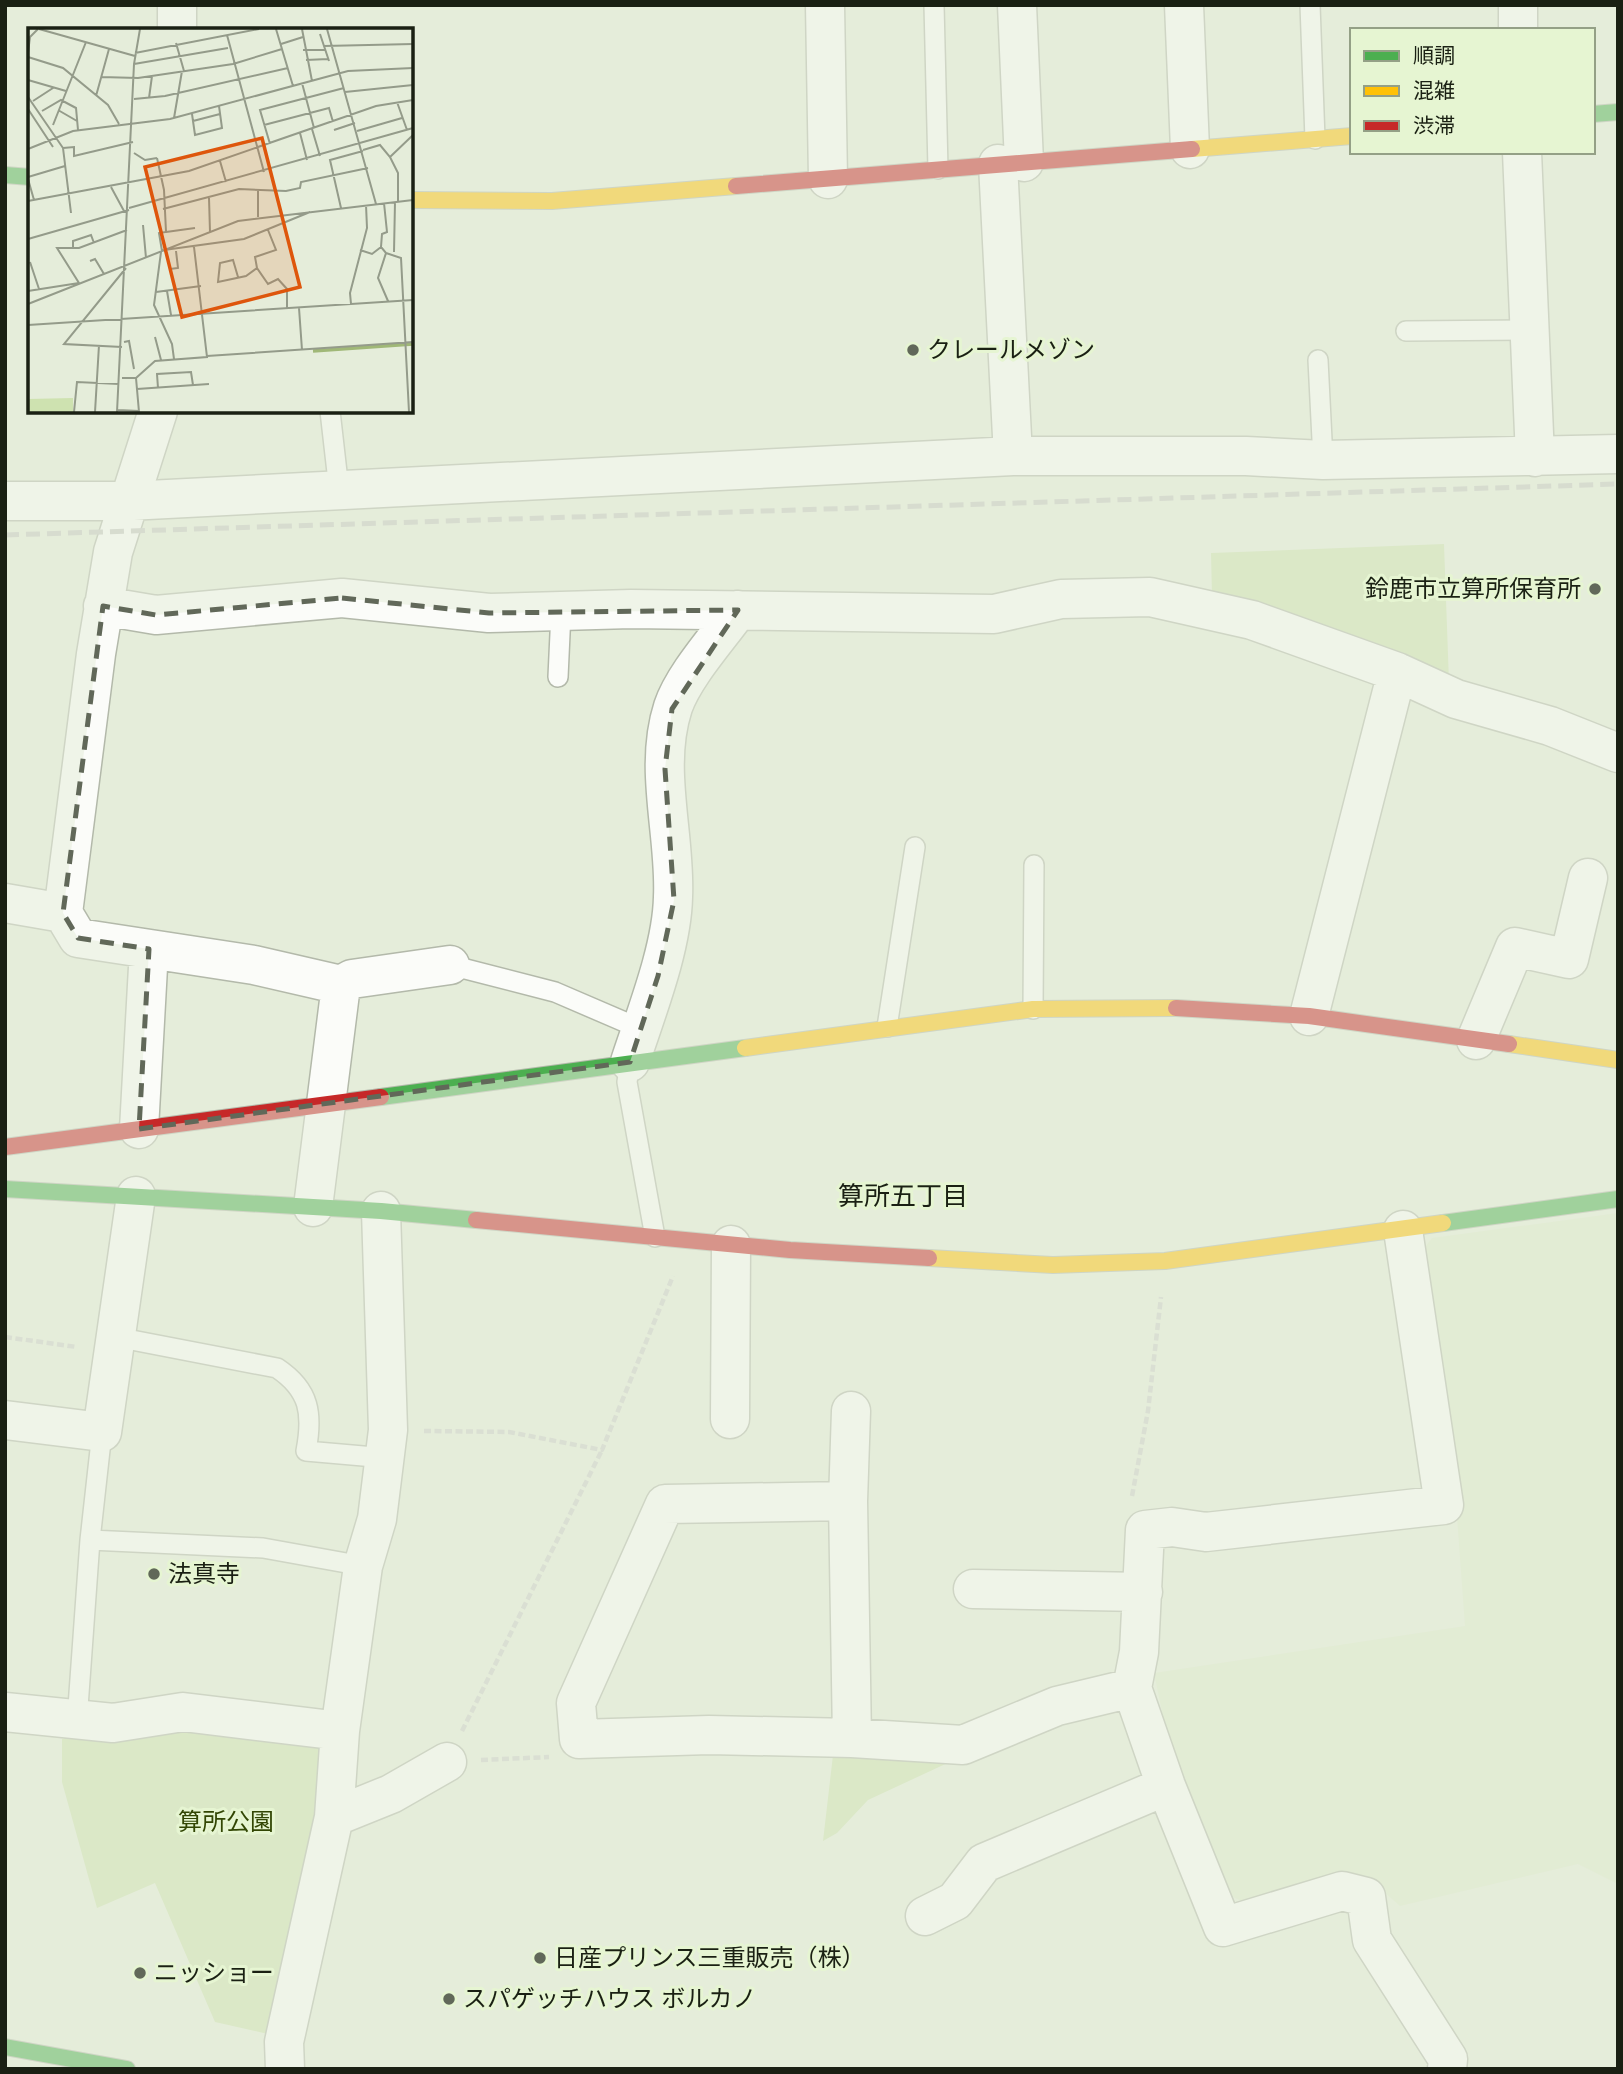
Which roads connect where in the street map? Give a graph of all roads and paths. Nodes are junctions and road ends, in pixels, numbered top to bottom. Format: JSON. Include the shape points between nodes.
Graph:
{"nodes":[{"id":1,"x":177,"y":5,"type":"edge"},
{"id":2,"x":825,"y":5,"type":"edge"},
{"id":3,"x":934,"y":5,"type":"edge"},
{"id":4,"x":1017,"y":5,"type":"edge"},
{"id":5,"x":1184,"y":5,"type":"edge"},
{"id":6,"x":1310,"y":5,"type":"edge"},
{"id":7,"x":1518,"y":5,"type":"edge"},
{"id":8,"x":177,"y":28,"type":"edge"},
{"id":9,"x":1518,"y":28,"type":"edge"},
{"id":10,"x":1618,"y":112,"type":"edge"},
{"id":11,"x":1595,"y":114,"type":"edge"},
{"id":12,"x":1350,"y":135,"type":"edge"},
{"id":13,"x":1315,"y":139,"type":"junction"},
{"id":14,"x":1189,"y":149,"type":"junction"},
{"id":15,"x":1522,"y":154,"type":"edge"},
{"id":16,"x":1011,"y":163,"type":"junction"},
{"id":17,"x":938,"y":169,"type":"junction"},
{"id":18,"x":5,"y":175,"type":"edge"},
{"id":19,"x":28,"y":177,"type":"edge"},
{"id":20,"x":828,"y":179,"type":"junction"},
{"id":21,"x":413,"y":201,"type":"edge"},
{"id":22,"x":1530,"y":330,"type":"junction"},
{"id":23,"x":1406,"y":331,"type":"dead end"},
{"id":24,"x":1318,"y":360,"type":"dead end"},
{"id":25,"x":157,"y":413,"type":"edge"},
{"id":26,"x":330,"y":413,"type":"edge"},
{"id":27,"x":1618,"y":454,"type":"edge"},
{"id":28,"x":1013,"y":456,"type":"junction"},
{"id":29,"x":1535,"y":457,"type":"junction"},
{"id":30,"x":1323,"y":460,"type":"junction"},
{"id":31,"x":339,"y":490,"type":"junction"},
{"id":32,"x":5,"y":501,"type":"edge"},
{"id":33,"x":128,"y":501,"type":"junction"},
{"id":34,"x":103,"y":606,"type":"junction"},
{"id":35,"x":738,"y":610,"type":"junction"},
{"id":36,"x":561,"y":612,"type":"junction"},
{"id":37,"x":1397,"y":672,"type":"junction"},
{"id":38,"x":558,"y":677,"type":"dead end"},
{"id":39,"x":1618,"y":753,"type":"edge"},
{"id":40,"x":915,"y":847,"type":"dead end"},
{"id":41,"x":1034,"y":865,"type":"dead end"},
{"id":42,"x":1588,"y":878,"type":"dead end"},
{"id":43,"x":5,"y":903,"type":"edge"},
{"id":44,"x":63,"y":913,"type":"junction"},
{"id":45,"x":149,"y":949,"type":"junction"},
{"id":46,"x":450,"y":965,"type":"joint"},
{"id":47,"x":341,"y":985,"type":"junction"},
{"id":48,"x":1033,"y":1009,"type":"junction"},
{"id":49,"x":1309,"y":1016,"type":"junction"},
{"id":50,"x":887,"y":1027,"type":"junction"},
{"id":51,"x":1476,"y":1040,"type":"junction"},
{"id":52,"x":636,"y":1045,"type":"junction"},
{"id":53,"x":1618,"y":1060,"type":"edge"},
{"id":54,"x":325,"y":1104,"type":"junction"},
{"id":55,"x":139,"y":1129,"type":"junction"},
{"id":56,"x":5,"y":1147,"type":"edge"},
{"id":57,"x":5,"y":1189,"type":"edge"},
{"id":58,"x":136,"y":1196,"type":"junction"},
{"id":59,"x":1618,"y":1199,"type":"edge"},
{"id":60,"x":313,"y":1207,"type":"junction"},
{"id":61,"x":382,"y":1211,"type":"junction"},
{"id":62,"x":1403,"y":1230,"type":"junction"},
{"id":63,"x":655,"y":1237,"type":"junction"},
{"id":64,"x":687,"y":1241,"type":"junction"},
{"id":65,"x":731,"y":1245,"type":"junction"},
{"id":66,"x":1166,"y":1261,"type":"junction"},
{"id":67,"x":5,"y":1337,"type":"edge"},
{"id":68,"x":115,"y":1345,"type":"junction"},
{"id":69,"x":851,"y":1411,"type":"dead end"},
{"id":70,"x":730,"y":1419,"type":"dead end"},
{"id":71,"x":5,"y":1420,"type":"edge"},
{"id":72,"x":102,"y":1432,"type":"junction"},
{"id":73,"x":387,"y":1444,"type":"junction"},
{"id":74,"x":602,"y":1450,"type":"junction"},
{"id":75,"x":848,"y":1501,"type":"junction"},
{"id":76,"x":1145,"y":1530,"type":"junction"},
{"id":77,"x":90,"y":1540,"type":"junction"},
{"id":78,"x":363,"y":1566,"type":"junction"},
{"id":79,"x":973,"y":1589,"type":"dead end"},
{"id":80,"x":1143,"y":1592,"type":"junction"},
{"id":81,"x":1132,"y":1688,"type":"junction"},
{"id":82,"x":5,"y":1712,"type":"edge"},
{"id":83,"x":76,"y":1721,"type":"junction"},
{"id":84,"x":340,"y":1731,"type":"junction"},
{"id":85,"x":852,"y":1738,"type":"junction"},
{"id":86,"x":579,"y":1739,"type":"junction"},
{"id":87,"x":447,"y":1762,"type":"junction"},
{"id":88,"x":1166,"y":1786,"type":"junction"},
{"id":89,"x":334,"y":1817,"type":"junction"},
{"id":90,"x":925,"y":1916,"type":"dead end"},
{"id":91,"x":5,"y":2047,"type":"edge"},
{"id":92,"x":127,"y":2069,"type":"edge"},
{"id":93,"x":285,"y":2069,"type":"edge"},
{"id":94,"x":1447,"y":2069,"type":"edge"}],
"edges":[{"from":1,"to":8,"type":"street"},
{"from":2,"to":20,"type":"street"},
{"from":3,"to":17,"type":"lane"},
{"from":4,"to":16,"type":"street"},
{"from":5,"to":14,"type":"street"},
{"from":6,"to":13,"type":"lane"},
{"from":7,"to":9,"type":"street"},
{"from":10,"to":11,"type":"street"},
{"from":12,"to":13,"type":"street"},
{"from":13,"to":14,"type":"street"},
{"from":14,"to":16,"type":"street"},
{"from":15,"to":22,"type":"street"},
{"from":16,"to":17,"type":"street"},
{"from":16,"to":28,"type":"street"},
{"from":17,"to":20,"type":"street"},
{"from":18,"to":19,"type":"street"},
{"from":20,"to":21,"type":"street","via":[[552,201]]},
{"from":22,"to":23,"type":"lane"},
{"from":22,"to":29,"type":"street"},
{"from":24,"to":30,"type":"lane"},
{"from":25,"to":33,"type":"street"},
{"from":26,"to":31,"type":"lane"},
{"from":27,"to":29,"type":"street"},
{"from":28,"to":30,"type":"street"},
{"from":28,"to":31,"type":"street"},
{"from":29,"to":30,"type":"street"},
{"from":31,"to":33,"type":"street"},
{"from":32,"to":33,"type":"street"},
{"from":33,"to":34,"type":"street","via":[[117,531]]},
{"from":34,"to":36,"type":"street","via":[[156,615],[342,598],[489,612]]},
{"from":34,"to":44,"type":"street"},
{"from":35,"to":36,"type":"street"},
{"from":35,"to":37,"type":"street","via":[[994,614],[1061,599],[1150,597],[1252,620]]},
{"from":35,"to":52,"type":"street","via":[[680,691],[673,709],[665,769],[674,900],[658,976]]},
{"from":36,"to":38,"type":"lane"},
{"from":37,"to":39,"type":"street","via":[[1456,699],[1550,726]]},
{"from":37,"to":49,"type":"street"},
{"from":40,"to":50,"type":"lane"},
{"from":41,"to":48,"type":"lane"},
{"from":42,"to":51,"type":"street","via":[[1569,959],[1515,947]]},
{"from":43,"to":44,"type":"street"},
{"from":44,"to":45,"type":"street","via":[[78,938]]},
{"from":45,"to":47,"type":"street","via":[[254,965]]},
{"from":45,"to":55,"type":"street"},
{"from":46,"to":47,"type":"street","via":[[352,979]]},
{"from":46,"to":52,"type":"lane","via":[[555,992]]},
{"from":47,"to":54,"type":"street"},
{"from":48,"to":49,"type":"street","via":[[1174,1007]]},
{"from":48,"to":50,"type":"street"},
{"from":49,"to":51,"type":"street"},
{"from":50,"to":52,"type":"street"},
{"from":51,"to":53,"type":"street"},
{"from":52,"to":54,"type":"street","via":[[507,1082]]},
{"from":52,"to":63,"type":"lane","via":[[626,1083]]},
{"from":54,"to":55,"type":"street"},
{"from":54,"to":60,"type":"street"},
{"from":55,"to":56,"type":"street"},
{"from":57,"to":58,"type":"street"},
{"from":58,"to":60,"type":"street"},
{"from":58,"to":68,"type":"street"},
{"from":59,"to":62,"type":"street"},
{"from":60,"to":61,"type":"street"},
{"from":61,"to":63,"type":"street"},
{"from":61,"to":73,"type":"street"},
{"from":62,"to":66,"type":"street"},
{"from":62,"to":76,"type":"street","via":[[1444,1505],[1206,1532],[1172,1527]]},
{"from":63,"to":64,"type":"street"},
{"from":64,"to":65,"type":"street"},
{"from":64,"to":74,"type":"path"},
{"from":65,"to":66,"type":"street","via":[[1053,1265]]},
{"from":65,"to":70,"type":"street"},
{"from":66,"to":76,"type":"path","via":[[1148,1411],[1130,1507]]},
{"from":67,"to":68,"type":"path"},
{"from":68,"to":72,"type":"street"},
{"from":68,"to":73,"type":"lane","via":[[277,1368],[304,1396],[311,1424],[306,1451]]},
{"from":69,"to":75,"type":"street"},
{"from":71,"to":72,"type":"street"},
{"from":72,"to":77,"type":"lane"},
{"from":73,"to":74,"type":"path","via":[[509,1432]]},
{"from":73,"to":78,"type":"street","via":[[377,1519]]},
{"from":74,"to":87,"type":"path"},
{"from":75,"to":85,"type":"street"},
{"from":75,"to":86,"type":"street","via":[[665,1504],[576,1703]]},
{"from":76,"to":80,"type":"street"},
{"from":77,"to":78,"type":"lane","via":[[263,1548]]},
{"from":77,"to":83,"type":"lane"},
{"from":78,"to":84,"type":"street"},
{"from":79,"to":80,"type":"street"},
{"from":80,"to":81,"type":"street"},
{"from":81,"to":85,"type":"street","via":[[1057,1706],[963,1745]]},
{"from":81,"to":88,"type":"street"},
{"from":82,"to":83,"type":"street"},
{"from":83,"to":84,"type":"street","via":[[113,1723],[183,1712]]},
{"from":84,"to":89,"type":"street"},
{"from":85,"to":86,"type":"street","via":[[709,1735]]},
{"from":86,"to":87,"type":"path","via":[[568,1756]]},
{"from":87,"to":89,"type":"street","via":[[391,1794]]},
{"from":88,"to":90,"type":"street","via":[[984,1863],[955,1901]]},
{"from":88,"to":94,"type":"street","via":[[1223,1927],[1342,1891],[1367,1897],[1372,1940],[1448,2059]]},
{"from":89,"to":93,"type":"street","via":[[284,2042]]},
{"from":91,"to":92,"type":"street"}]}
